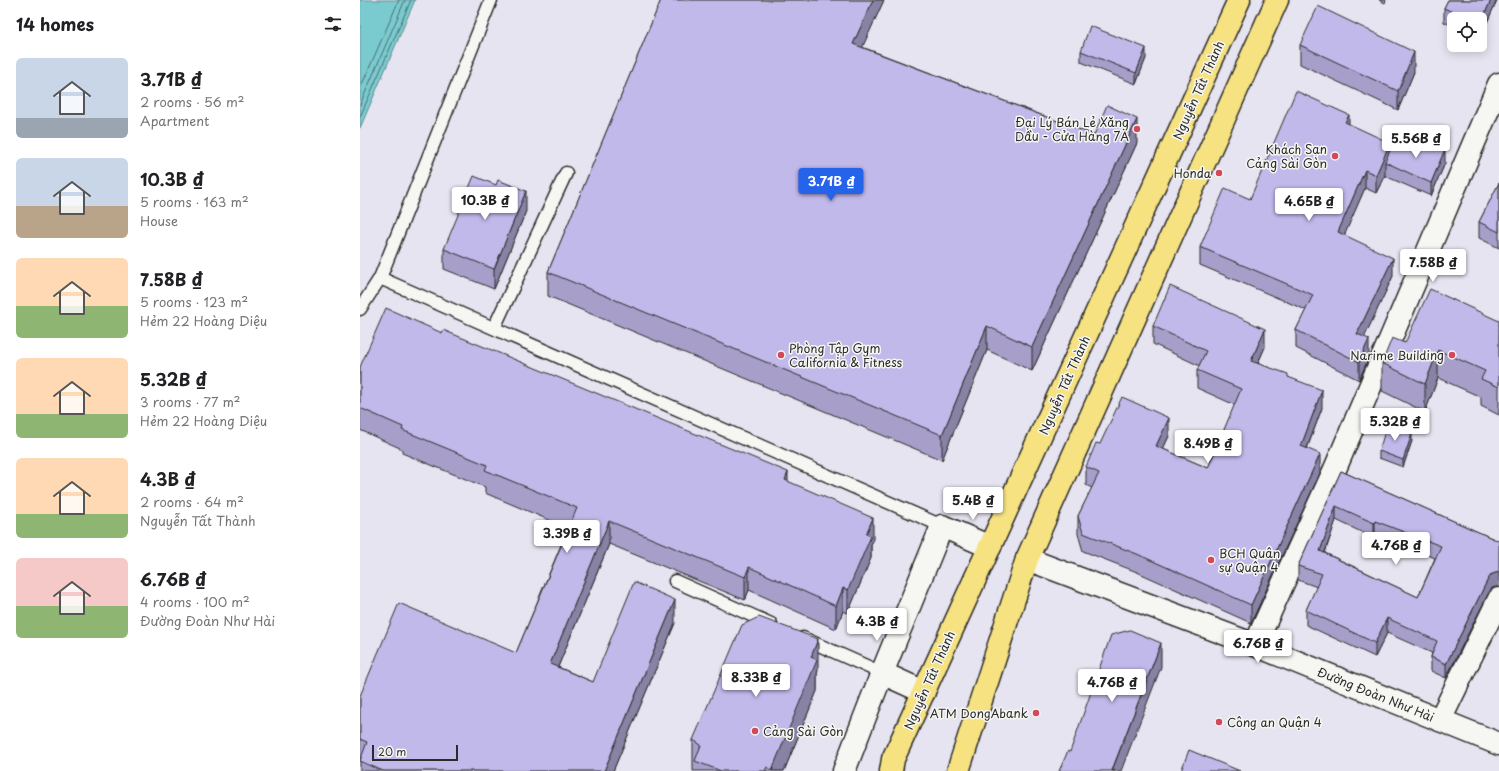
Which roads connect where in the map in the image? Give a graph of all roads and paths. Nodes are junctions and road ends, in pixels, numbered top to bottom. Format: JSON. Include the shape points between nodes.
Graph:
{"nodes":[{"id":1,"x":491,"y":0,"type":"edge"},
{"id":2,"x":1239,"y":0,"type":"edge"},
{"id":3,"x":1277,"y":0,"type":"edge"},
{"id":4,"x":1499,"y":84,"type":"edge"},
{"id":5,"x":566,"y":173,"type":"dead end"},
{"id":6,"x":380,"y":278,"type":"junction"},
{"id":7,"x":360,"y":309,"type":"edge"},
{"id":8,"x":494,"y":328,"type":"junction"},
{"id":9,"x":1335,"y":469,"type":"junction"},
{"id":10,"x":1356,"y":478,"type":"edge"},
{"id":11,"x":942,"y":526,"type":"junction"},
{"id":12,"x":990,"y":547,"type":"junction"},
{"id":13,"x":1027,"y":559,"type":"junction"},
{"id":14,"x":675,"y":581,"type":"dead end"},
{"id":15,"x":1499,"y":599,"type":"edge"},
{"id":16,"x":781,"y":628,"type":"edge"},
{"id":17,"x":796,"y":634,"type":"edge"},
{"id":18,"x":1255,"y":645,"type":"junction"},
{"id":19,"x":882,"y":673,"type":"junction"},
{"id":20,"x":924,"y":692,"type":"junction"},
{"id":21,"x":1440,"y":720,"type":"junction"},
{"id":22,"x":1499,"y":744,"type":"edge"},
{"id":23,"x":844,"y":771,"type":"edge"},
{"id":24,"x":891,"y":771,"type":"edge"},
{"id":25,"x":958,"y":771,"type":"edge"}],
"edges":[{"from":1,"to":6,"type":"lane"},
{"from":2,"to":12,"type":"main road","name":"Nguyễn Tất Thành"},
{"from":3,"to":13,"type":"main road"},
{"from":4,"to":9,"type":"street"},
{"from":5,"to":8,"type":"lane"},
{"from":6,"to":7,"type":"lane"},
{"from":6,"to":8,"type":"lane"},
{"from":8,"to":11,"type":"lane"},
{"from":9,"to":10,"type":"street"},
{"from":9,"to":18,"type":"street"},
{"from":11,"to":12,"type":"street"},
{"from":11,"to":19,"type":"street"},
{"from":12,"to":20,"type":"main road","name":"Nguyễn Tất Thành"},
{"from":13,"to":18,"type":"street","name":"Đường Đoàn Như Hài"},
{"from":13,"to":25,"type":"main road"},
{"from":14,"to":16,"type":"lane"},
{"from":15,"to":21,"type":"street"},
{"from":17,"to":19,"type":"lane"},
{"from":18,"to":21,"type":"street","name":"Đường Đoàn Như Hài"},
{"from":19,"to":20,"type":"street"},
{"from":19,"to":23,"type":"street"},
{"from":20,"to":24,"type":"main road","name":"Nguyễn Tất Thành","via":[[893,759]]},
{"from":21,"to":22,"type":"street","name":"Đường Đoàn Như Hài"}]}
